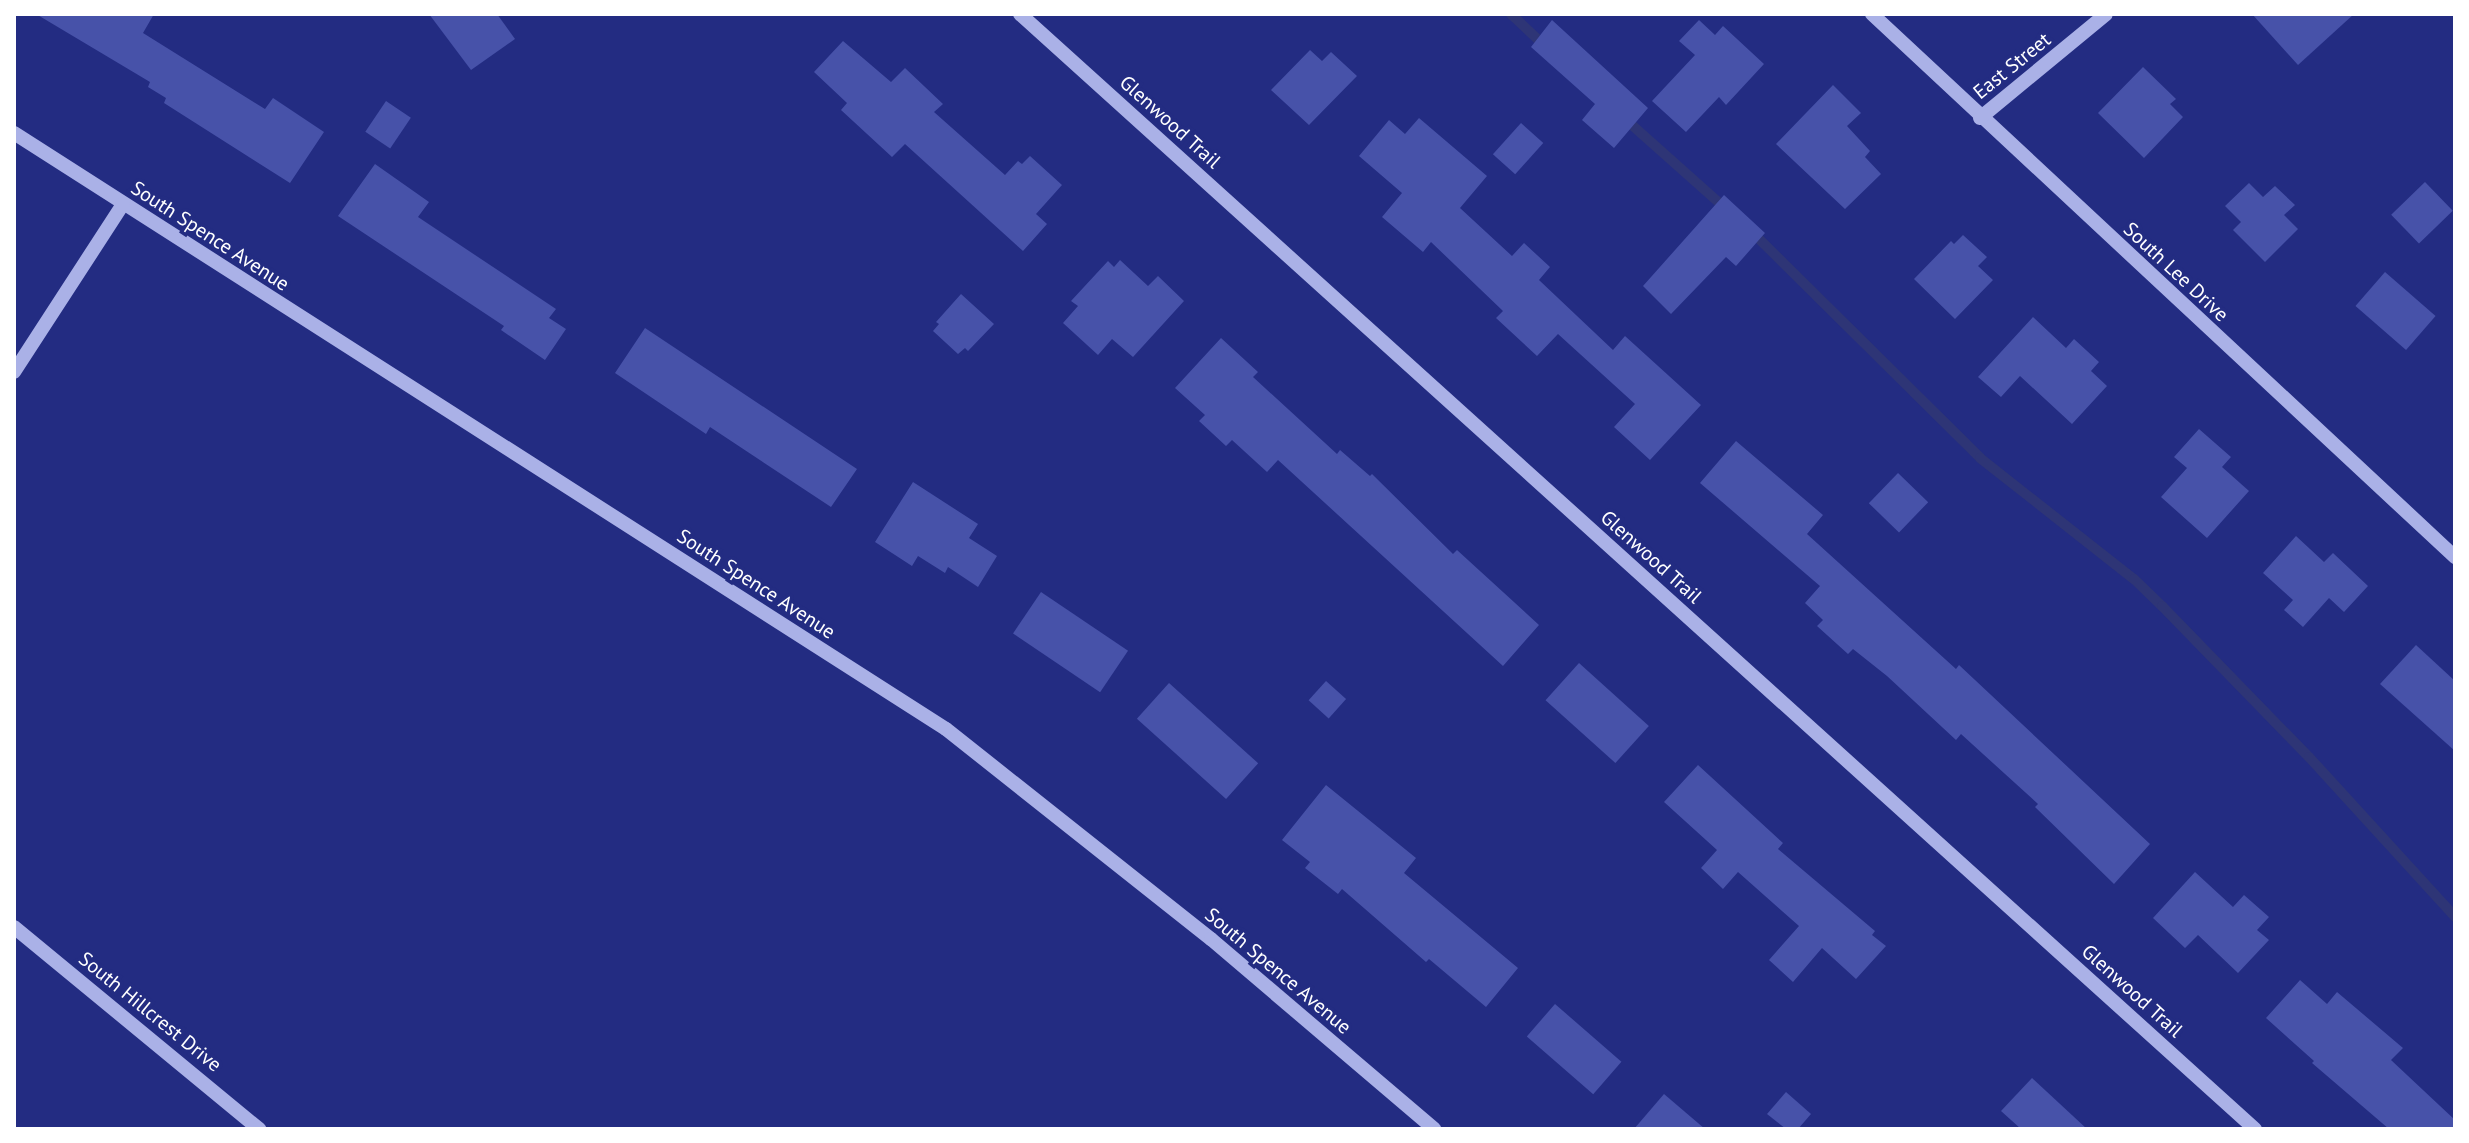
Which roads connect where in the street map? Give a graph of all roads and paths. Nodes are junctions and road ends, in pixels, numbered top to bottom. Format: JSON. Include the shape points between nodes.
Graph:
{"nodes":[{"id":1,"x":1020,"y":14,"type":"edge"},
{"id":2,"x":1872,"y":14,"type":"edge"},
{"id":3,"x":2106,"y":14,"type":"edge"},
{"id":4,"x":1980,"y":118,"type":"junction"},
{"id":5,"x":14,"y":133,"type":"edge"},
{"id":6,"x":123,"y":204,"type":"junction"},
{"id":7,"x":14,"y":372,"type":"edge"},
{"id":8,"x":2455,"y":557,"type":"edge"},
{"id":9,"x":14,"y":927,"type":"edge"},
{"id":10,"x":259,"y":1129,"type":"edge"},
{"id":11,"x":1434,"y":1129,"type":"edge"},
{"id":12,"x":2255,"y":1129,"type":"edge"}],
"edges":[{"from":1,"to":12,"type":"street","name":"Glenwood Trail"},
{"from":2,"to":4,"type":"street","name":"South Lee Drive"},
{"from":3,"to":4,"type":"street","name":"East Street"},
{"from":4,"to":8,"type":"street","name":"South Lee Drive"},
{"from":5,"to":6,"type":"street","name":"South Spence Avenue"},
{"from":6,"to":7,"type":"street"},
{"from":6,"to":11,"type":"street","name":"South Spence Avenue","via":[[946,729],[1211,939]]},
{"from":9,"to":10,"type":"street","name":"South Hillcrest Drive"}]}
